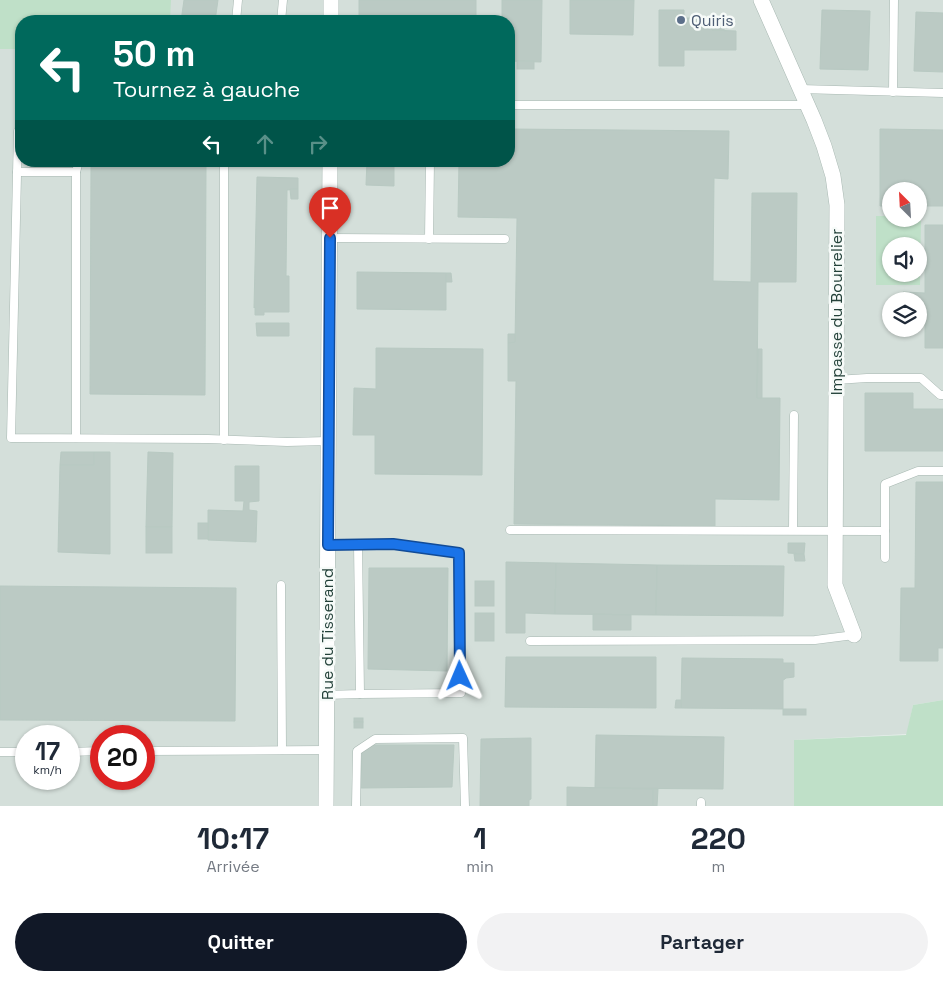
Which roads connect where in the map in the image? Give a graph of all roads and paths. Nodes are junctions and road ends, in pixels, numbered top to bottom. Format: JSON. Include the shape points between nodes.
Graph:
{"nodes":[{"id":1,"x":238,"y":0,"type":"edge"},
{"id":2,"x":283,"y":0,"type":"edge"},
{"id":3,"x":331,"y":0,"type":"edge"},
{"id":4,"x":761,"y":0,"type":"edge"},
{"id":5,"x":894,"y":0,"type":"edge"},
{"id":6,"x":237,"y":15,"type":"edge"},
{"id":7,"x":282,"y":15,"type":"edge"},
{"id":8,"x":331,"y":15,"type":"edge"},
{"id":9,"x":800,"y":89,"type":"junction"},
{"id":10,"x":893,"y":92,"type":"junction"},
{"id":11,"x":943,"y":93,"type":"edge"},
{"id":12,"x":515,"y":105,"type":"edge"},
{"id":13,"x":807,"y":105,"type":"junction"},
{"id":14,"x":17,"y":167,"type":"edge"},
{"id":15,"x":77,"y":167,"type":"edge"},
{"id":16,"x":224,"y":167,"type":"edge"},
{"id":17,"x":330,"y":167,"type":"edge"},
{"id":18,"x":430,"y":167,"type":"edge"},
{"id":19,"x":17,"y":172,"type":"junction"},
{"id":20,"x":76,"y":172,"type":"junction"},
{"id":21,"x":330,"y":238,"type":"junction"},
{"id":22,"x":429,"y":239,"type":"junction"},
{"id":23,"x":505,"y":239,"type":"dead end"},
{"id":24,"x":836,"y":380,"type":"junction"},
{"id":25,"x":943,"y":395,"type":"edge"},
{"id":26,"x":794,"y":416,"type":"dead end"},
{"id":27,"x":76,"y":438,"type":"junction"},
{"id":28,"x":224,"y":440,"type":"junction"},
{"id":29,"x":328,"y":441,"type":"junction"},
{"id":30,"x":943,"y":471,"type":"edge"},
{"id":31,"x":510,"y":530,"type":"dead end"},
{"id":32,"x":793,"y":530,"type":"junction"},
{"id":33,"x":835,"y":530,"type":"junction"},
{"id":34,"x":885,"y":531,"type":"junction"},
{"id":35,"x":358,"y":544,"type":"junction"},
{"id":36,"x":328,"y":545,"type":"junction"},
{"id":37,"x":885,"y":558,"type":"dead end"},
{"id":38,"x":281,"y":585,"type":"dead end"},
{"id":39,"x":854,"y":635,"type":"joint"},
{"id":40,"x":530,"y":640,"type":"dead end"},
{"id":41,"x":360,"y":694,"type":"junction"},
{"id":42,"x":326,"y":696,"type":"junction"},
{"id":43,"x":282,"y":750,"type":"junction"},
{"id":44,"x":326,"y":750,"type":"junction"},
{"id":45,"x":155,"y":751,"type":"edge"},
{"id":46,"x":0,"y":752,"type":"edge"},
{"id":47,"x":15,"y":752,"type":"edge"},
{"id":48,"x":326,"y":806,"type":"edge"},
{"id":49,"x":356,"y":806,"type":"edge"},
{"id":50,"x":465,"y":806,"type":"edge"}],
"edges":[{"from":1,"to":6,"type":"lane"},
{"from":2,"to":7,"type":"lane"},
{"from":3,"to":8,"type":"street"},
{"from":4,"to":9,"type":"street","name":"Impasse du Bourrelier"},
{"from":5,"to":10,"type":"lane"},
{"from":9,"to":10,"type":"lane"},
{"from":9,"to":13,"type":"street","name":"Impasse du Bourrelier"},
{"from":10,"to":11,"type":"lane"},
{"from":12,"to":13,"type":"lane"},
{"from":13,"to":24,"type":"street","name":"Impasse du Bourrelier","via":[[833,176],[836,205]]},
{"from":14,"to":19,"type":"lane"},
{"from":15,"to":20,"type":"lane"},
{"from":16,"to":28,"type":"lane"},
{"from":17,"to":21,"type":"street","name":"Rue du Tisserand"},
{"from":18,"to":22,"type":"lane"},
{"from":19,"to":20,"type":"lane"},
{"from":19,"to":27,"type":"lane","via":[[11,438]]},
{"from":20,"to":27,"type":"lane"},
{"from":21,"to":22,"type":"lane"},
{"from":21,"to":29,"type":"street","name":"Rue du Tisserand"},
{"from":22,"to":23,"type":"lane"},
{"from":24,"to":25,"type":"lane","via":[[921,378]]},
{"from":24,"to":33,"type":"street","name":"Impasse du Bourrelier"},
{"from":26,"to":32,"type":"lane"},
{"from":27,"to":28,"type":"lane"},
{"from":28,"to":29,"type":"lane"},
{"from":29,"to":36,"type":"street","name":"Rue du Tisserand"},
{"from":30,"to":34,"type":"lane","via":[[918,471],[885,484]]},
{"from":31,"to":32,"type":"lane"},
{"from":32,"to":33,"type":"lane"},
{"from":33,"to":34,"type":"lane"},
{"from":33,"to":39,"type":"street","name":"Impasse du Bourrelier","via":[[835,585]]},
{"from":34,"to":37,"type":"lane"},
{"from":35,"to":36,"type":"lane"},
{"from":35,"to":41,"type":"lane"},
{"from":35,"to":41,"type":"lane","via":[[393,544],[459,553],[461,693]]},
{"from":36,"to":42,"type":"street","name":"Rue du Tisserand"},
{"from":38,"to":43,"type":"lane"},
{"from":39,"to":40,"type":"lane","via":[[815,640]]},
{"from":41,"to":42,"type":"lane"},
{"from":42,"to":44,"type":"street","name":"Rue du Tisserand"},
{"from":43,"to":44,"type":"lane"},
{"from":43,"to":45,"type":"lane"},
{"from":44,"to":48,"type":"street","name":"Rue du Tisserand"},
{"from":46,"to":47,"type":"lane"},
{"from":49,"to":50,"type":"lane","via":[[357,751],[375,739],[463,738]]}]}
